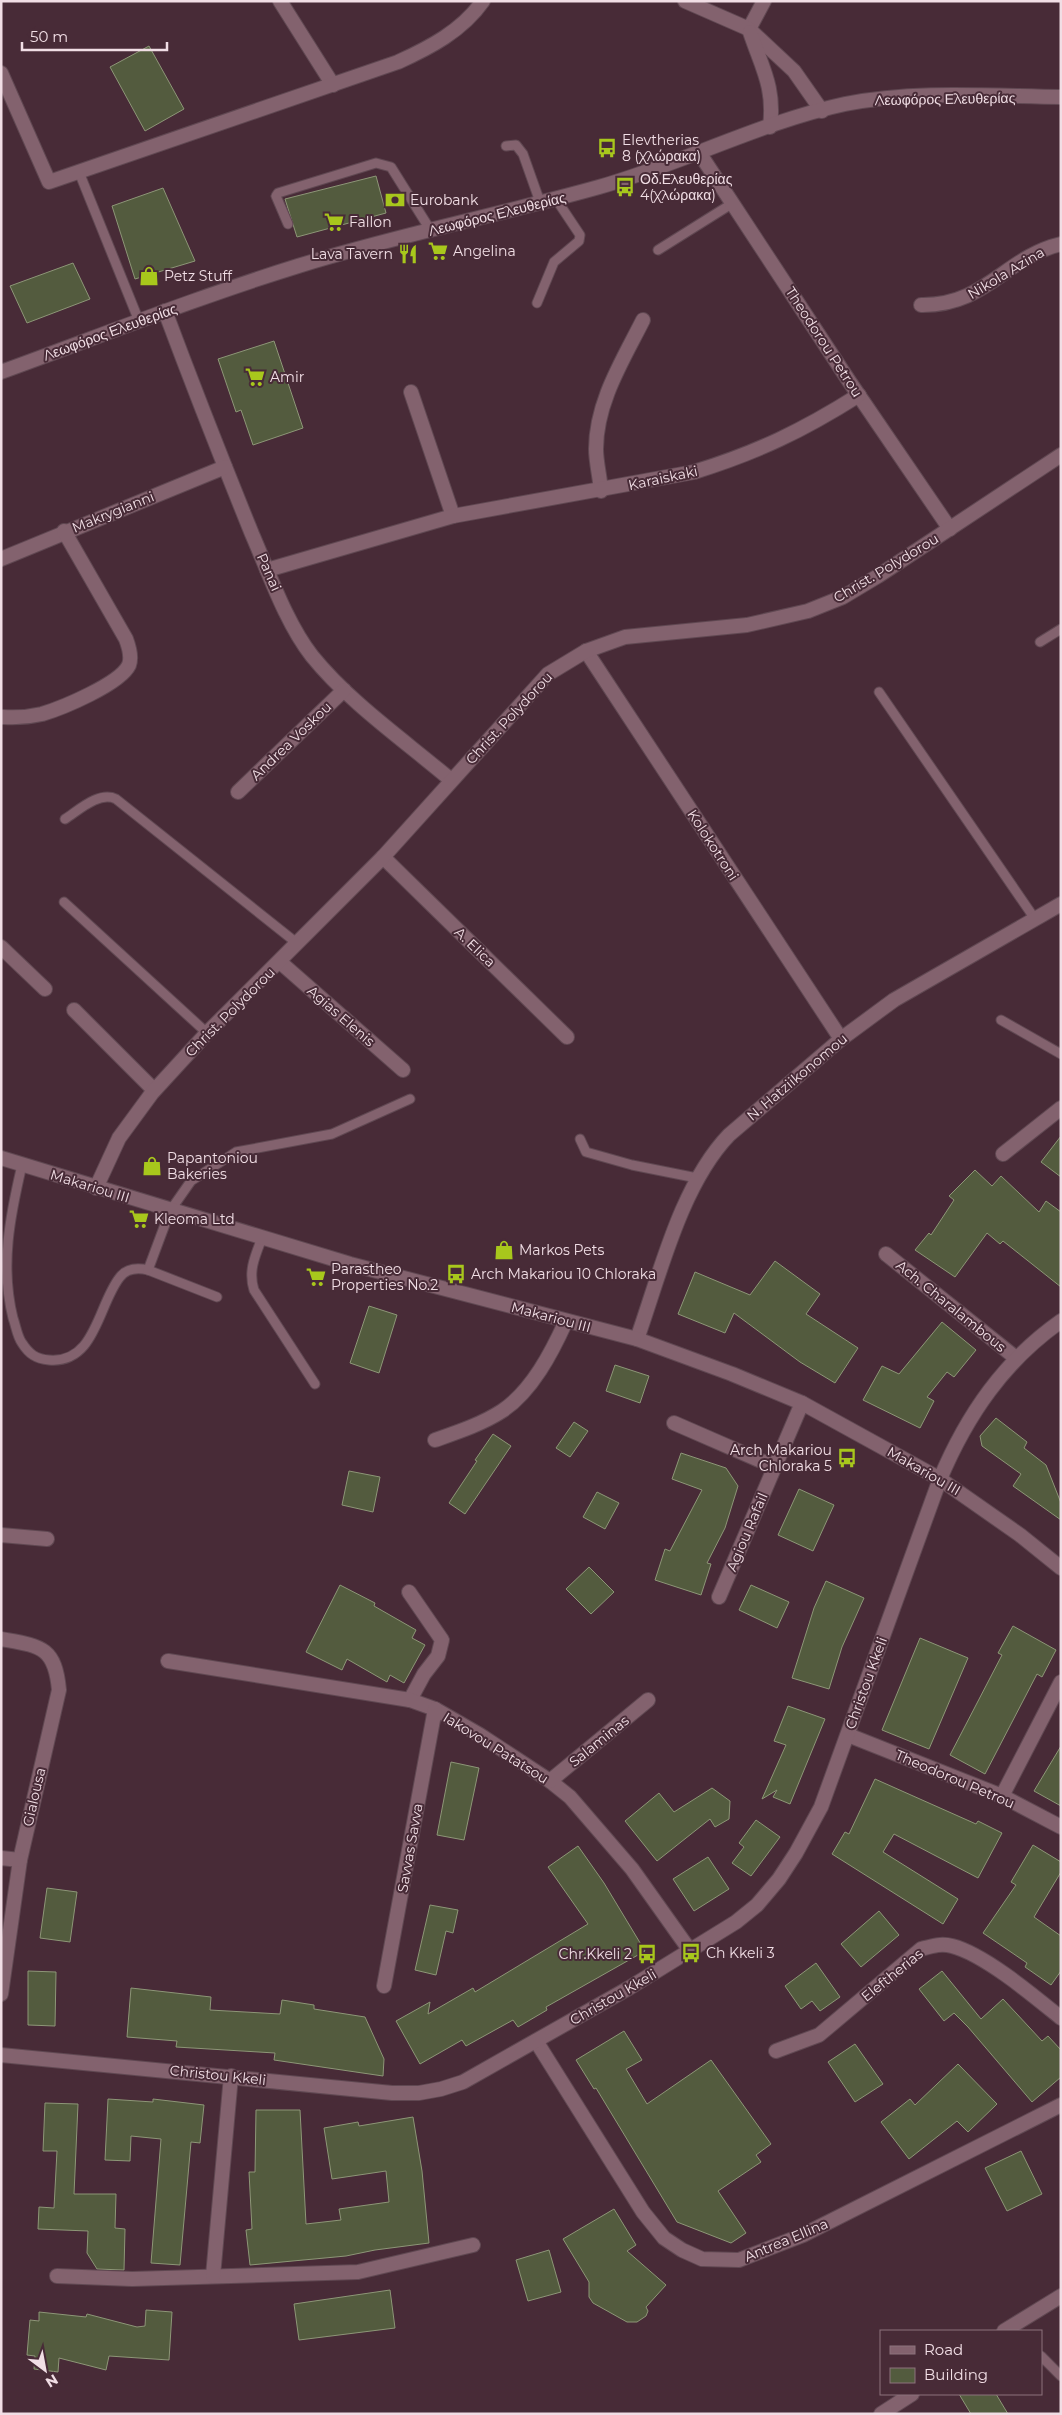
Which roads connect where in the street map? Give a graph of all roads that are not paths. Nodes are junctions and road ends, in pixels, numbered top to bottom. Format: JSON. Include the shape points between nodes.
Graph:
{"nodes":[{"id":1,"x":280,"y":1,"type":"edge"},
{"id":2,"x":483,"y":1,"type":"edge"},
{"id":3,"x":685,"y":1,"type":"edge"},
{"id":4,"x":764,"y":1,"type":"edge"},
{"id":5,"x":748,"y":29,"type":"junction"},
{"id":6,"x":1,"y":73,"type":"edge"},
{"id":7,"x":333,"y":85,"type":"junction"},
{"id":8,"x":1061,"y":97,"type":"edge"},
{"id":9,"x":822,"y":111,"type":"junction"},
{"id":10,"x":770,"y":127,"type":"junction"},
{"id":11,"x":506,"y":146,"type":"dead end"},
{"id":12,"x":700,"y":154,"type":"junction"},
{"id":13,"x":79,"y":172,"type":"junction"},
{"id":14,"x":556,"y":198,"type":"junction"},
{"id":15,"x":540,"y":202,"type":"junction"},
{"id":16,"x":733,"y":203,"type":"junction"},
{"id":17,"x":288,"y":224,"type":"dead end"},
{"id":18,"x":431,"y":231,"type":"junction"},
{"id":19,"x":1061,"y":244,"type":"edge"},
{"id":20,"x":658,"y":250,"type":"dead end"},
{"id":21,"x":537,"y":303,"type":"dead end"},
{"id":22,"x":921,"y":305,"type":"dead end"},
{"id":23,"x":165,"y":311,"type":"junction"},
{"id":24,"x":643,"y":320,"type":"dead end"},
{"id":25,"x":139,"y":321,"type":"junction"},
{"id":26,"x":1,"y":372,"type":"edge"},
{"id":27,"x":411,"y":392,"type":"dead end"},
{"id":28,"x":859,"y":395,"type":"junction"},
{"id":29,"x":1061,"y":455,"type":"edge"},
{"id":30,"x":225,"y":468,"type":"junction"},
{"id":31,"x":601,"y":490,"type":"junction"},
{"id":32,"x":453,"y":516,"type":"junction"},
{"id":33,"x":950,"y":529,"type":"junction"},
{"id":34,"x":64,"y":531,"type":"junction"},
{"id":35,"x":1,"y":559,"type":"edge"},
{"id":36,"x":267,"y":570,"type":"junction"},
{"id":37,"x":1061,"y":629,"type":"edge"},
{"id":38,"x":1040,"y":642,"type":"dead end"},
{"id":39,"x":586,"y":651,"type":"junction"},
{"id":40,"x":344,"y":690,"type":"junction"},
{"id":41,"x":879,"y":692,"type":"dead end"},
{"id":42,"x":3,"y":717,"type":"dead end"},
{"id":43,"x":451,"y":780,"type":"junction"},
{"id":44,"x":238,"y":792,"type":"dead end"},
{"id":45,"x":65,"y":819,"type":"dead end"},
{"id":46,"x":383,"y":857,"type":"junction"},
{"id":47,"x":64,"y":902,"type":"dead end"},
{"id":48,"x":1061,"y":904,"type":"edge"},
{"id":49,"x":1035,"y":919,"type":"junction"},
{"id":50,"x":298,"y":944,"type":"junction"},
{"id":51,"x":1,"y":947,"type":"edge"},
{"id":52,"x":280,"y":962,"type":"junction"},
{"id":53,"x":45,"y":989,"type":"dead end"},
{"id":54,"x":74,"y":1010,"type":"dead end"},
{"id":55,"x":1002,"y":1020,"type":"dead end"},
{"id":56,"x":208,"y":1033,"type":"junction"},
{"id":57,"x":567,"y":1037,"type":"dead end"},
{"id":58,"x":841,"y":1039,"type":"junction"},
{"id":59,"x":1061,"y":1054,"type":"edge"},
{"id":60,"x":403,"y":1070,"type":"dead end"},
{"id":61,"x":154,"y":1090,"type":"junction"},
{"id":62,"x":410,"y":1099,"type":"dead end"},
{"id":63,"x":1061,"y":1108,"type":"edge"},
{"id":64,"x":580,"y":1139,"type":"dead end"},
{"id":65,"x":1004,"y":1154,"type":"dead end"},
{"id":66,"x":1,"y":1158,"type":"edge"},
{"id":67,"x":22,"y":1165,"type":"junction"},
{"id":68,"x":697,"y":1178,"type":"junction"},
{"id":69,"x":96,"y":1188,"type":"junction"},
{"id":70,"x":170,"y":1211,"type":"junction"},
{"id":71,"x":262,"y":1238,"type":"junction"},
{"id":72,"x":886,"y":1254,"type":"dead end"},
{"id":73,"x":148,"y":1270,"type":"junction"},
{"id":74,"x":216,"y":1297,"type":"dead end"},
{"id":75,"x":566,"y":1321,"type":"junction"},
{"id":76,"x":1061,"y":1322,"type":"edge"},
{"id":77,"x":637,"y":1339,"type":"junction"},
{"id":78,"x":1016,"y":1358,"type":"junction"},
{"id":79,"x":315,"y":1384,"type":"dead end"},
{"id":80,"x":802,"y":1404,"type":"junction"},
{"id":81,"x":674,"y":1423,"type":"dead end"},
{"id":82,"x":435,"y":1440,"type":"dead end"},
{"id":83,"x":775,"y":1467,"type":"junction"},
{"id":84,"x":940,"y":1479,"type":"junction"},
{"id":85,"x":1,"y":1535,"type":"edge"},
{"id":86,"x":47,"y":1539,"type":"dead end"},
{"id":87,"x":1061,"y":1568,"type":"edge"},
{"id":88,"x":409,"y":1592,"type":"dead end"},
{"id":89,"x":720,"y":1597,"type":"dead end"},
{"id":90,"x":1,"y":1639,"type":"edge"},
{"id":91,"x":168,"y":1661,"type":"dead end"},
{"id":92,"x":1061,"y":1682,"type":"edge"},
{"id":93,"x":410,"y":1700,"type":"junction"},
{"id":94,"x":648,"y":1700,"type":"dead end"},
{"id":95,"x":435,"y":1709,"type":"junction"},
{"id":96,"x":848,"y":1735,"type":"junction"},
{"id":97,"x":550,"y":1781,"type":"junction"},
{"id":98,"x":1002,"y":1796,"type":"junction"},
{"id":99,"x":1061,"y":1827,"type":"edge"},
{"id":100,"x":1,"y":1858,"type":"edge"},
{"id":101,"x":20,"y":1860,"type":"junction"},
{"id":102,"x":691,"y":1952,"type":"junction"},
{"id":103,"x":384,"y":1986,"type":"dead end"},
{"id":104,"x":1,"y":1994,"type":"edge"},
{"id":105,"x":1061,"y":2018,"type":"edge"},
{"id":106,"x":536,"y":2042,"type":"junction"},
{"id":107,"x":776,"y":2051,"type":"dead end"},
{"id":108,"x":1,"y":2055,"type":"edge"},
{"id":109,"x":231,"y":2076,"type":"junction"},
{"id":110,"x":1061,"y":2105,"type":"edge"},
{"id":111,"x":473,"y":2245,"type":"dead end"},
{"id":112,"x":57,"y":2276,"type":"dead end"},
{"id":113,"x":212,"y":2276,"type":"junction"},
{"id":114,"x":1061,"y":2296,"type":"edge"},
{"id":115,"x":1011,"y":2330,"type":"edge"},
{"id":116,"x":1042,"y":2357,"type":"edge"},
{"id":117,"x":1061,"y":2376,"type":"edge"},
{"id":118,"x":910,"y":2395,"type":"edge"},
{"id":119,"x":881,"y":2414,"type":"edge"}],
"edges":[{"from":1,"to":7,"type":"street"},
{"from":2,"to":7,"type":"street","via":[[464,22],[422,51]]},
{"from":3,"to":5,"type":"street"},
{"from":4,"to":5,"type":"street"},
{"from":5,"to":9,"type":"street","via":[[794,71]]},
{"from":5,"to":10,"type":"street","via":[[772,95]]},
{"from":6,"to":13,"type":"street","via":[[49,182]]},
{"from":7,"to":13,"type":"street"},
{"from":8,"to":9,"type":"street","name":"Λεωφόρος Ελευθερίας","via":[[890,98]]},
{"from":9,"to":10,"type":"street","name":"Λεωφόρος Ελευθερίας"},
{"from":10,"to":12,"type":"street","name":"Λεωφόρος Ελευθερίας"},
{"from":11,"to":15,"type":"lane","via":[[520,148]]},
{"from":12,"to":14,"type":"street","name":"Λεωφόρος Ελευθερίας"},
{"from":12,"to":16,"type":"street","name":"Theodorou Petrou"},
{"from":13,"to":25,"type":"lane"},
{"from":14,"to":15,"type":"street","name":"Λεωφόρος Ελευθερίας"},
{"from":14,"to":21,"type":"lane","via":[[580,235],[578,241],[554,262]]},
{"from":15,"to":18,"type":"street","name":"Λεωφόρος Ελευθερίας"},
{"from":16,"to":20,"type":"lane"},
{"from":16,"to":28,"type":"street","name":"Theodorou Petrou"},
{"from":17,"to":18,"type":"lane","via":[[276,196],[278,193],[376,163],[391,167]]},
{"from":18,"to":23,"type":"street","name":"Λεωφόρος Ελευθερίας","via":[[300,266]]},
{"from":19,"to":22,"type":"street","name":"Nikola Azina","via":[[1031,256],[959,301],[941,306]]},
{"from":23,"to":25,"type":"street","name":"Λεωφόρος Ελευθερίας"},
{"from":23,"to":30,"type":"street","name":"Panai"},
{"from":24,"to":31,"type":"street","via":[[610,384],[602,412],[596,449]]},
{"from":25,"to":26,"type":"street","name":"Λεωφόρος Ελευθερίας"},
{"from":27,"to":32,"type":"street"},
{"from":28,"to":31,"type":"street","name":"Karaiskaki","via":[[790,436],[733,460],[694,472]]},
{"from":28,"to":33,"type":"street","name":"Theodorou Petrou"},
{"from":29,"to":33,"type":"street","name":"Christ. Polydorou"},
{"from":30,"to":34,"type":"street","name":"Makrygianni"},
{"from":30,"to":36,"type":"street","name":"Panai"},
{"from":31,"to":32,"type":"street","name":"Karaiskaki"},
{"from":32,"to":36,"type":"street","name":"Karaiskaki"},
{"from":33,"to":39,"type":"street","name":"Christ. Polydorou","via":[[843,597],[808,611],[747,624],[625,637]]},
{"from":34,"to":35,"type":"street","name":"Makrygianni"},
{"from":34,"to":42,"type":"street","via":[[126,639],[129,664],[123,674],[112,681],[63,706],[22,718]]},
{"from":36,"to":40,"type":"street","name":"Panai","via":[[298,635],[311,655]]},
{"from":37,"to":38,"type":"lane"},
{"from":39,"to":43,"type":"street","name":"Christ. Polydorou","via":[[548,674]]},
{"from":39,"to":58,"type":"street","name":"Kolokotroni"},
{"from":40,"to":43,"type":"street","name":"Panai"},
{"from":40,"to":44,"type":"street","name":"Andrea Voskou"},
{"from":41,"to":49,"type":"lane"},
{"from":43,"to":46,"type":"street","name":"Christ. Polydorou"},
{"from":45,"to":50,"type":"lane","via":[[98,798],[109,796],[116,799]]},
{"from":46,"to":50,"type":"street","name":"Christ. Polydorou"},
{"from":46,"to":57,"type":"street","name":"A. Elica"},
{"from":47,"to":56,"type":"lane"},
{"from":48,"to":49,"type":"street","name":"N. Hatziikonomou"},
{"from":49,"to":58,"type":"street","name":"N. Hatziikonomou","via":[[894,1000]]},
{"from":50,"to":52,"type":"street","name":"Christ. Polydorou"},
{"from":51,"to":53,"type":"street"},
{"from":52,"to":56,"type":"street","name":"Christ. Polydorou"},
{"from":52,"to":60,"type":"street","name":"Agias Elenis"},
{"from":54,"to":61,"type":"street"},
{"from":55,"to":59,"type":"lane"},
{"from":56,"to":61,"type":"street","name":"Christ. Polydorou"},
{"from":58,"to":68,"type":"street","name":"N. Hatziikonomou","via":[[729,1135]]},
{"from":61,"to":69,"type":"street","name":"Christ. Polydorou","via":[[119,1138]]},
{"from":62,"to":70,"type":"lane","via":[[332,1134],[236,1152],[191,1181]]},
{"from":63,"to":65,"type":"street"},
{"from":64,"to":68,"type":"lane","via":[[586,1152]]},
{"from":66,"to":67,"type":"street","name":"Makariou III"},
{"from":67,"to":69,"type":"street","name":"Makariou III"},
{"from":67,"to":73,"type":"lane","via":[[6,1232],[5,1268],[8,1302],[20,1341],[29,1353],[38,1359],[52,1360],[70,1357],[81,1350],[91,1337],[121,1276],[138,1268]]},
{"from":68,"to":77,"type":"street","name":"N. Hatziikonomou"},
{"from":69,"to":70,"type":"street","name":"Makariou III"},
{"from":70,"to":71,"type":"street","name":"Makariou III"},
{"from":70,"to":73,"type":"lane"},
{"from":71,"to":75,"type":"street","name":"Makariou III"},
{"from":71,"to":79,"type":"lane","via":[[251,1268],[254,1290]]},
{"from":72,"to":78,"type":"street","name":"Ach. Charalambous"},
{"from":73,"to":74,"type":"lane"},
{"from":75,"to":77,"type":"street","name":"Makariou III"},
{"from":75,"to":82,"type":"street","via":[[551,1355],[503,1410],[462,1431]]},
{"from":76,"to":78,"type":"street","name":"Christou Kkeli","via":[[1038,1337]]},
{"from":77,"to":80,"type":"street","name":"Makariou III"},
{"from":78,"to":84,"type":"street","name":"Christou Kkeli","via":[[964,1428]]},
{"from":80,"to":83,"type":"street","name":"Agiou Rafail"},
{"from":80,"to":84,"type":"street","name":"Makariou III"},
{"from":81,"to":83,"type":"street"},
{"from":83,"to":89,"type":"street","name":"Agiou Rafail"},
{"from":84,"to":87,"type":"street","name":"Makariou III"},
{"from":84,"to":96,"type":"street","name":"Christou Kkeli"},
{"from":85,"to":86,"type":"street"},
{"from":88,"to":93,"type":"street","via":[[442,1640],[438,1656]]},
{"from":90,"to":101,"type":"street","name":"Gialousa","via":[[39,1646],[48,1653],[57,1674],[59,1690]]},
{"from":91,"to":93,"type":"street","name":"Iakovou Patatsou"},
{"from":92,"to":98,"type":"street"},
{"from":93,"to":95,"type":"street","name":"Iakovou Patatsou"},
{"from":94,"to":97,"type":"street","name":"Salaminas"},
{"from":95,"to":97,"type":"street","name":"Iakovou Patatsou"},
{"from":95,"to":103,"type":"street","name":"Savvas Savva"},
{"from":96,"to":98,"type":"street","name":"Theodorou Petrou"},
{"from":96,"to":102,"type":"street","name":"Christou Kkeli","via":[[821,1807],[779,1879],[757,1905]]},
{"from":97,"to":102,"type":"street","name":"Iakovou Patatsou","via":[[570,1798],[632,1869]]},
{"from":98,"to":99,"type":"street","name":"Theodorou Petrou"},
{"from":100,"to":101,"type":"street"},
{"from":101,"to":104,"type":"street","name":"Gialousa"},
{"from":102,"to":106,"type":"street","name":"Christou Kkeli"},
{"from":105,"to":107,"type":"street","name":"Eleftherias","via":[[967,1951],[935,1944],[922,1948],[820,2035]]},
{"from":106,"to":109,"type":"street","name":"Christou Kkeli","via":[[463,2082],[419,2093]]},
{"from":106,"to":110,"type":"street","name":"Antrea Ellina","via":[[643,2212],[664,2238],[702,2259],[739,2260],[803,2235]]},
{"from":108,"to":109,"type":"street","name":"Christou Kkeli"},
{"from":109,"to":113,"type":"street"},
{"from":111,"to":113,"type":"street","via":[[358,2272]]},
{"from":112,"to":113,"type":"street","via":[[132,2279]]},
{"from":114,"to":115,"type":"street"},
{"from":116,"to":117,"type":"lane"},
{"from":118,"to":119,"type":"street"}]}
